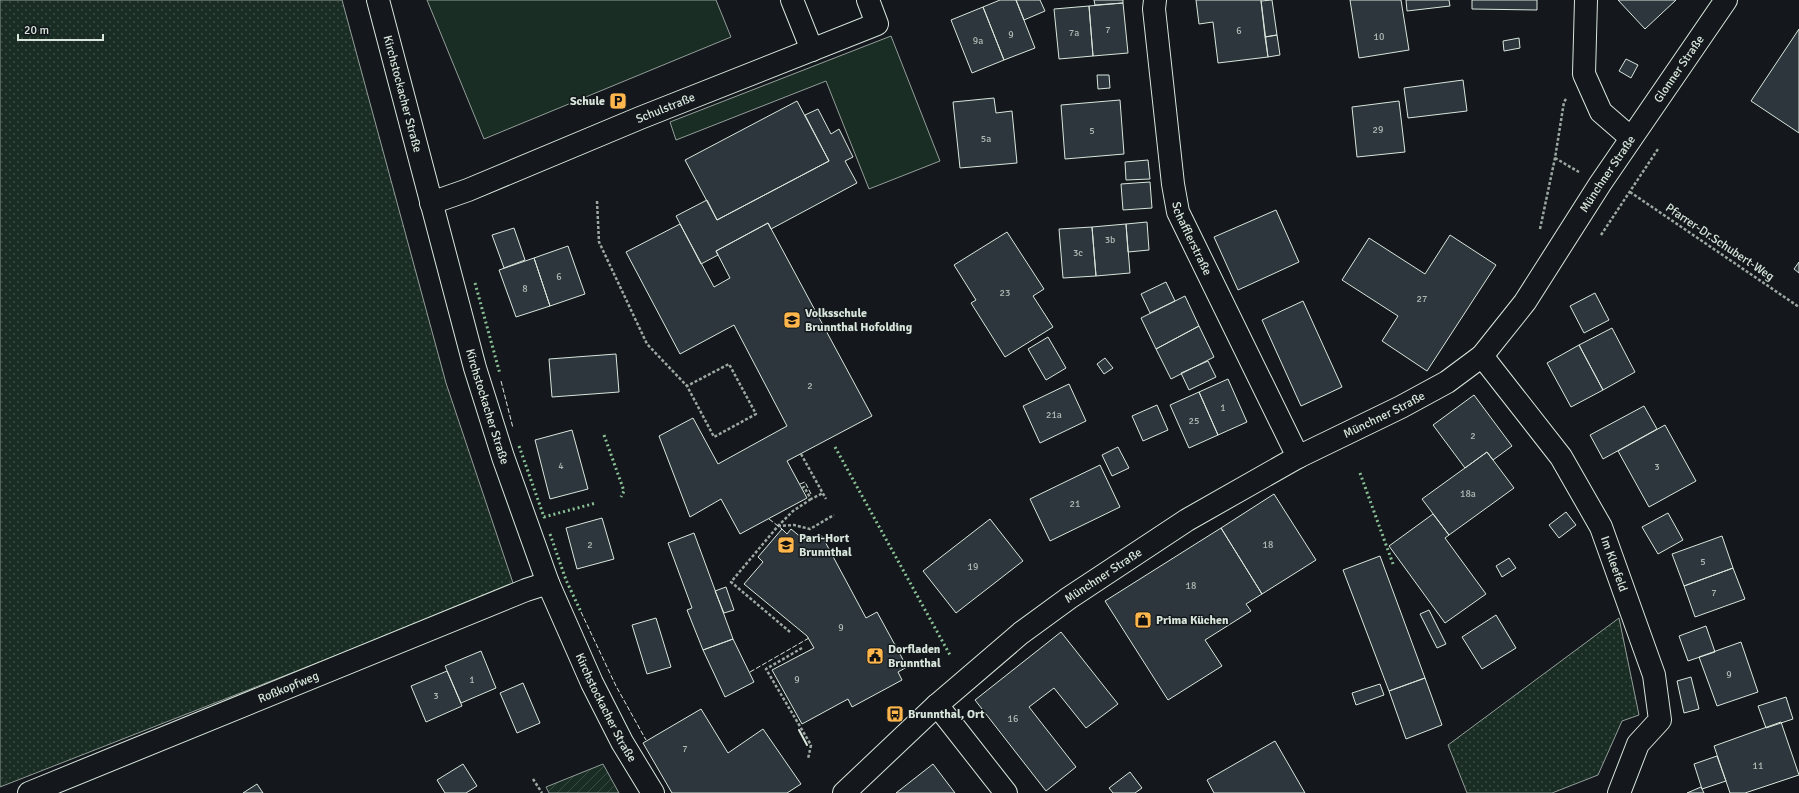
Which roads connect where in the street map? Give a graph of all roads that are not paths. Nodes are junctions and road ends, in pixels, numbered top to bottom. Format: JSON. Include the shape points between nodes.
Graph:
{"nodes":[{"id":1,"x":378,"y":0,"type":"edge"},
{"id":2,"x":792,"y":0,"type":"edge"},
{"id":3,"x":868,"y":0,"type":"edge"},
{"id":4,"x":1155,"y":0,"type":"edge"},
{"id":5,"x":1586,"y":0,"type":"edge"},
{"id":6,"x":1726,"y":0,"type":"edge"},
{"id":7,"x":812,"y":50,"type":"junction"},
{"id":8,"x":1631,"y":138,"type":"junction"},
{"id":9,"x":431,"y":203,"type":"junction"},
{"id":10,"x":1482,"y":356,"type":"junction"},
{"id":11,"x":1298,"y":457,"type":"junction"},
{"id":12,"x":548,"y":583,"type":"junction"},
{"id":13,"x":937,"y":705,"type":"junction"},
{"id":14,"x":29,"y":793,"type":"edge"},
{"id":15,"x":653,"y":793,"type":"edge"},
{"id":16,"x":844,"y":793,"type":"edge"},
{"id":17,"x":1006,"y":793,"type":"edge"},
{"id":18,"x":1619,"y":793,"type":"edge"}],
"edges":[{"from":1,"to":9,"type":"street","name":"Kirchstockacher Straße"},
{"from":2,"to":7,"type":"street"},
{"from":3,"to":7,"type":"street","name":"Schulstraße","via":[[877,24]]},
{"from":4,"to":11,"type":"street","name":"Schafflerstraße","via":[[1178,212]]},
{"from":5,"to":8,"type":"street","name":"Münchner Straße","via":[[1584,74],[1601,112]]},
{"from":6,"to":8,"type":"street","name":"Glonner Straße"},
{"from":7,"to":9,"type":"street","name":"Schulstraße"},
{"from":8,"to":10,"type":"street","name":"Münchner Straße","via":[[1524,302]]},
{"from":9,"to":12,"type":"street","name":"Kirchstockacher Straße","via":[[475,368],[503,457]]},
{"from":10,"to":11,"type":"street","name":"Münchner Straße","via":[[1447,382]]},
{"from":10,"to":18,"type":"street","name":"Im Kleefeld","via":[[1561,457],[1601,527],[1654,675],[1660,720],[1638,744]]},
{"from":11,"to":13,"type":"street","name":"Münchner Straße","via":[[1187,520],[1069,598],[1021,633]]},
{"from":12,"to":14,"type":"street","name":"Roßkopfweg"},
{"from":12,"to":15,"type":"street","name":"Kirchstockacher Straße","via":[[592,683],[622,742]]},
{"from":13,"to":16,"type":"street","name":"Münchner Straße"},
{"from":13,"to":17,"type":"street"}]}
